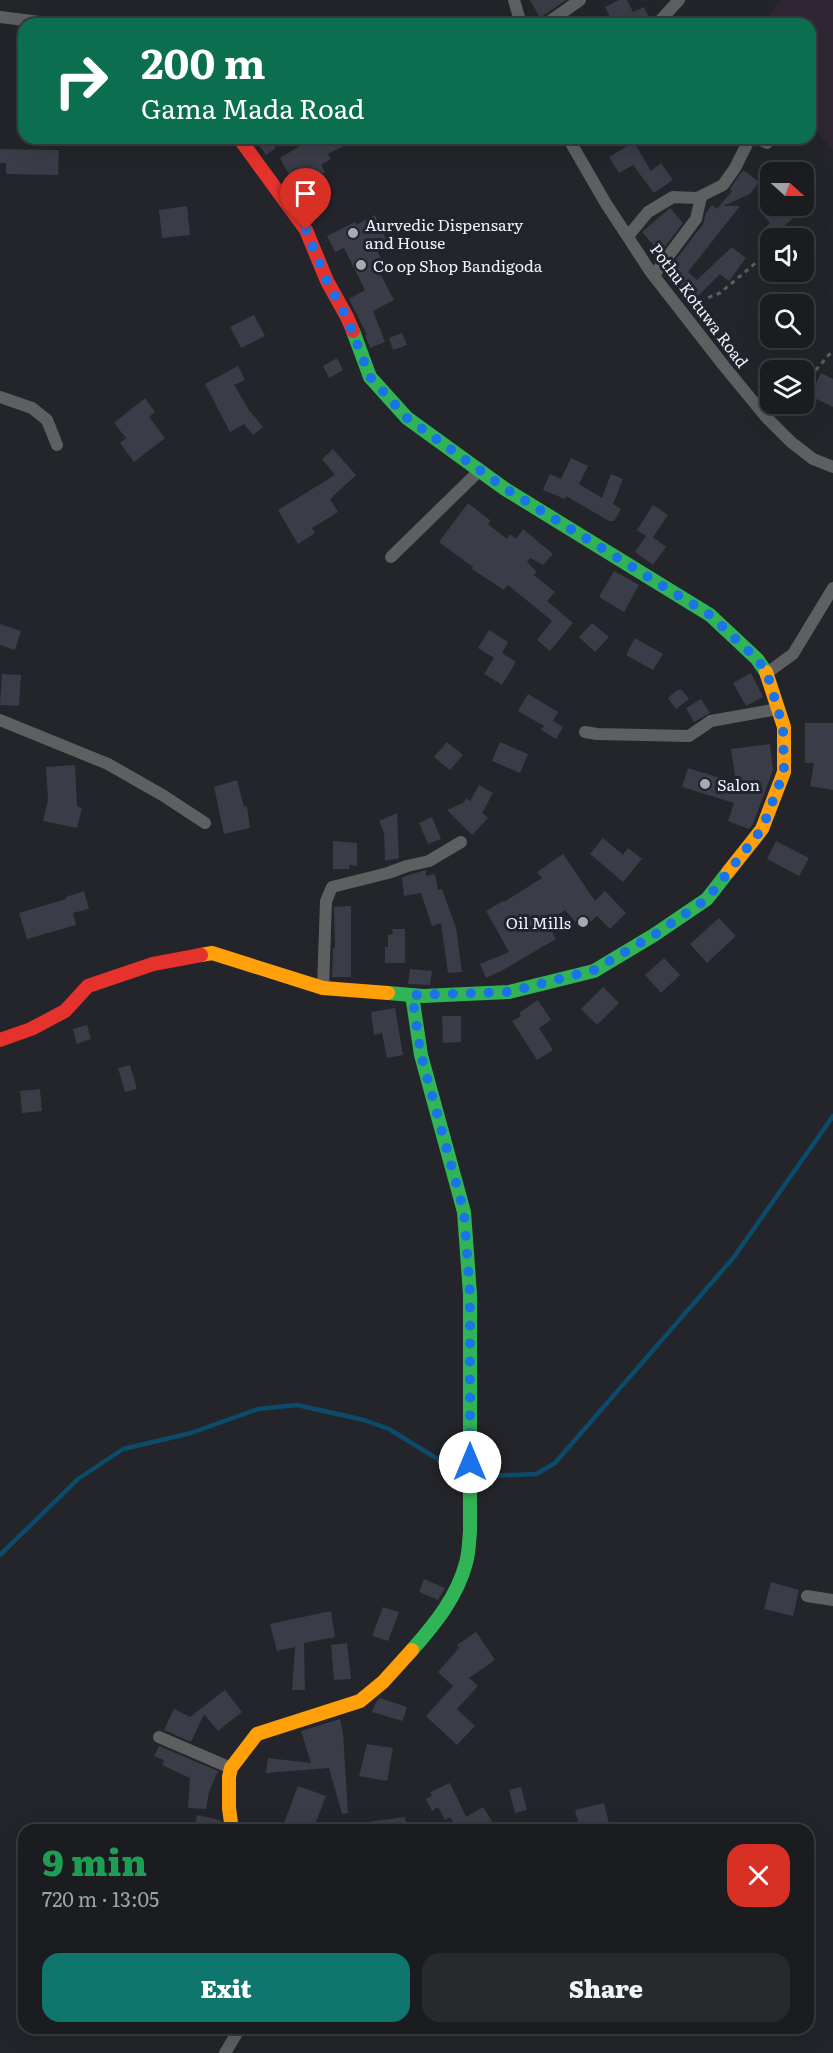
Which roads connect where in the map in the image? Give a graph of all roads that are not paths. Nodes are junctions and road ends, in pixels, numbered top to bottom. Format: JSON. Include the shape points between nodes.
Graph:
{"nodes":[{"id":1,"x":513,"y":0,"type":"edge"},
{"id":2,"x":580,"y":0,"type":"edge"},
{"id":3,"x":679,"y":0,"type":"edge"},
{"id":4,"x":0,"y":17,"type":"edge"},
{"id":5,"x":519,"y":18,"type":"edge"},
{"id":6,"x":554,"y":18,"type":"edge"},
{"id":7,"x":662,"y":18,"type":"edge"},
{"id":8,"x":18,"y":19,"type":"edge"},
{"id":9,"x":242,"y":144,"type":"edge"},
{"id":10,"x":573,"y":144,"type":"edge"},
{"id":11,"x":747,"y":144,"type":"edge"},
{"id":12,"x":701,"y":197,"type":"junction"},
{"id":13,"x":628,"y":236,"type":"junction"},
{"id":14,"x":654,"y":275,"type":"junction"},
{"id":15,"x":0,"y":397,"type":"edge"},
{"id":16,"x":57,"y":445,"type":"dead end"},
{"id":17,"x":833,"y":467,"type":"edge"},
{"id":18,"x":480,"y":470,"type":"junction"},
{"id":19,"x":391,"y":557,"type":"dead end"},
{"id":20,"x":833,"y":588,"type":"edge"},
{"id":21,"x":767,"y":673,"type":"junction"},
{"id":22,"x":778,"y":709,"type":"junction"},
{"id":23,"x":0,"y":720,"type":"edge"},
{"id":24,"x":585,"y":732,"type":"dead end"},
{"id":25,"x":205,"y":823,"type":"dead end"},
{"id":26,"x":461,"y":842,"type":"dead end"},
{"id":27,"x":322,"y":988,"type":"junction"},
{"id":28,"x":412,"y":995,"type":"junction"},
{"id":29,"x":0,"y":1040,"type":"edge"},
{"id":30,"x":807,"y":1596,"type":"dead end"},
{"id":31,"x":833,"y":1600,"type":"edge"},
{"id":32,"x":159,"y":1737,"type":"dead end"},
{"id":33,"x":231,"y":1768,"type":"junction"},
{"id":34,"x":231,"y":1824,"type":"edge"},
{"id":35,"x":236,"y":2034,"type":"edge"},
{"id":36,"x":225,"y":2053,"type":"edge"}],
"edges":[{"from":1,"to":5,"type":"street"},
{"from":2,"to":6,"type":"street"},
{"from":3,"to":7,"type":"street"},
{"from":4,"to":8,"type":"street"},
{"from":9,"to":18,"type":"street","via":[[306,230],[370,377],[407,418]]},
{"from":10,"to":13,"type":"street","name":"Pothu Kotuwa Road"},
{"from":11,"to":12,"type":"street","via":[[723,185]]},
{"from":12,"to":13,"type":"street","via":[[673,197],[648,212]]},
{"from":12,"to":14,"type":"street","via":[[696,219]]},
{"from":13,"to":14,"type":"street","name":"Pothu Kotuwa Road"},
{"from":14,"to":17,"type":"street","name":"Pothu Kotuwa Road","via":[[766,417],[813,459]]},
{"from":15,"to":16,"type":"street","via":[[32,408],[47,420]]},
{"from":18,"to":19,"type":"street"},
{"from":18,"to":21,"type":"street","via":[[710,615]]},
{"from":20,"to":21,"type":"street","via":[[793,654]]},
{"from":21,"to":22,"type":"street"},
{"from":22,"to":24,"type":"street","via":[[711,721],[689,736]]},
{"from":22,"to":28,"type":"street","via":[[783,727],[784,772],[762,829],[707,899],[594,970],[509,992]]},
{"from":23,"to":25,"type":"street","via":[[108,764]]},
{"from":26,"to":27,"type":"street","via":[[429,861],[332,887],[326,901]]},
{"from":27,"to":28,"type":"street"},
{"from":27,"to":29,"type":"street","via":[[212,953],[153,964],[88,986],[65,1011]]},
{"from":28,"to":33,"type":"street","via":[[421,1055],[464,1212],[470,1294],[470,1531],[466,1563],[453,1596],[434,1625],[383,1682],[360,1701],[257,1734]]},
{"from":30,"to":31,"type":"street"},
{"from":32,"to":33,"type":"street"},
{"from":33,"to":34,"type":"street"},
{"from":35,"to":36,"type":"street"}]}
